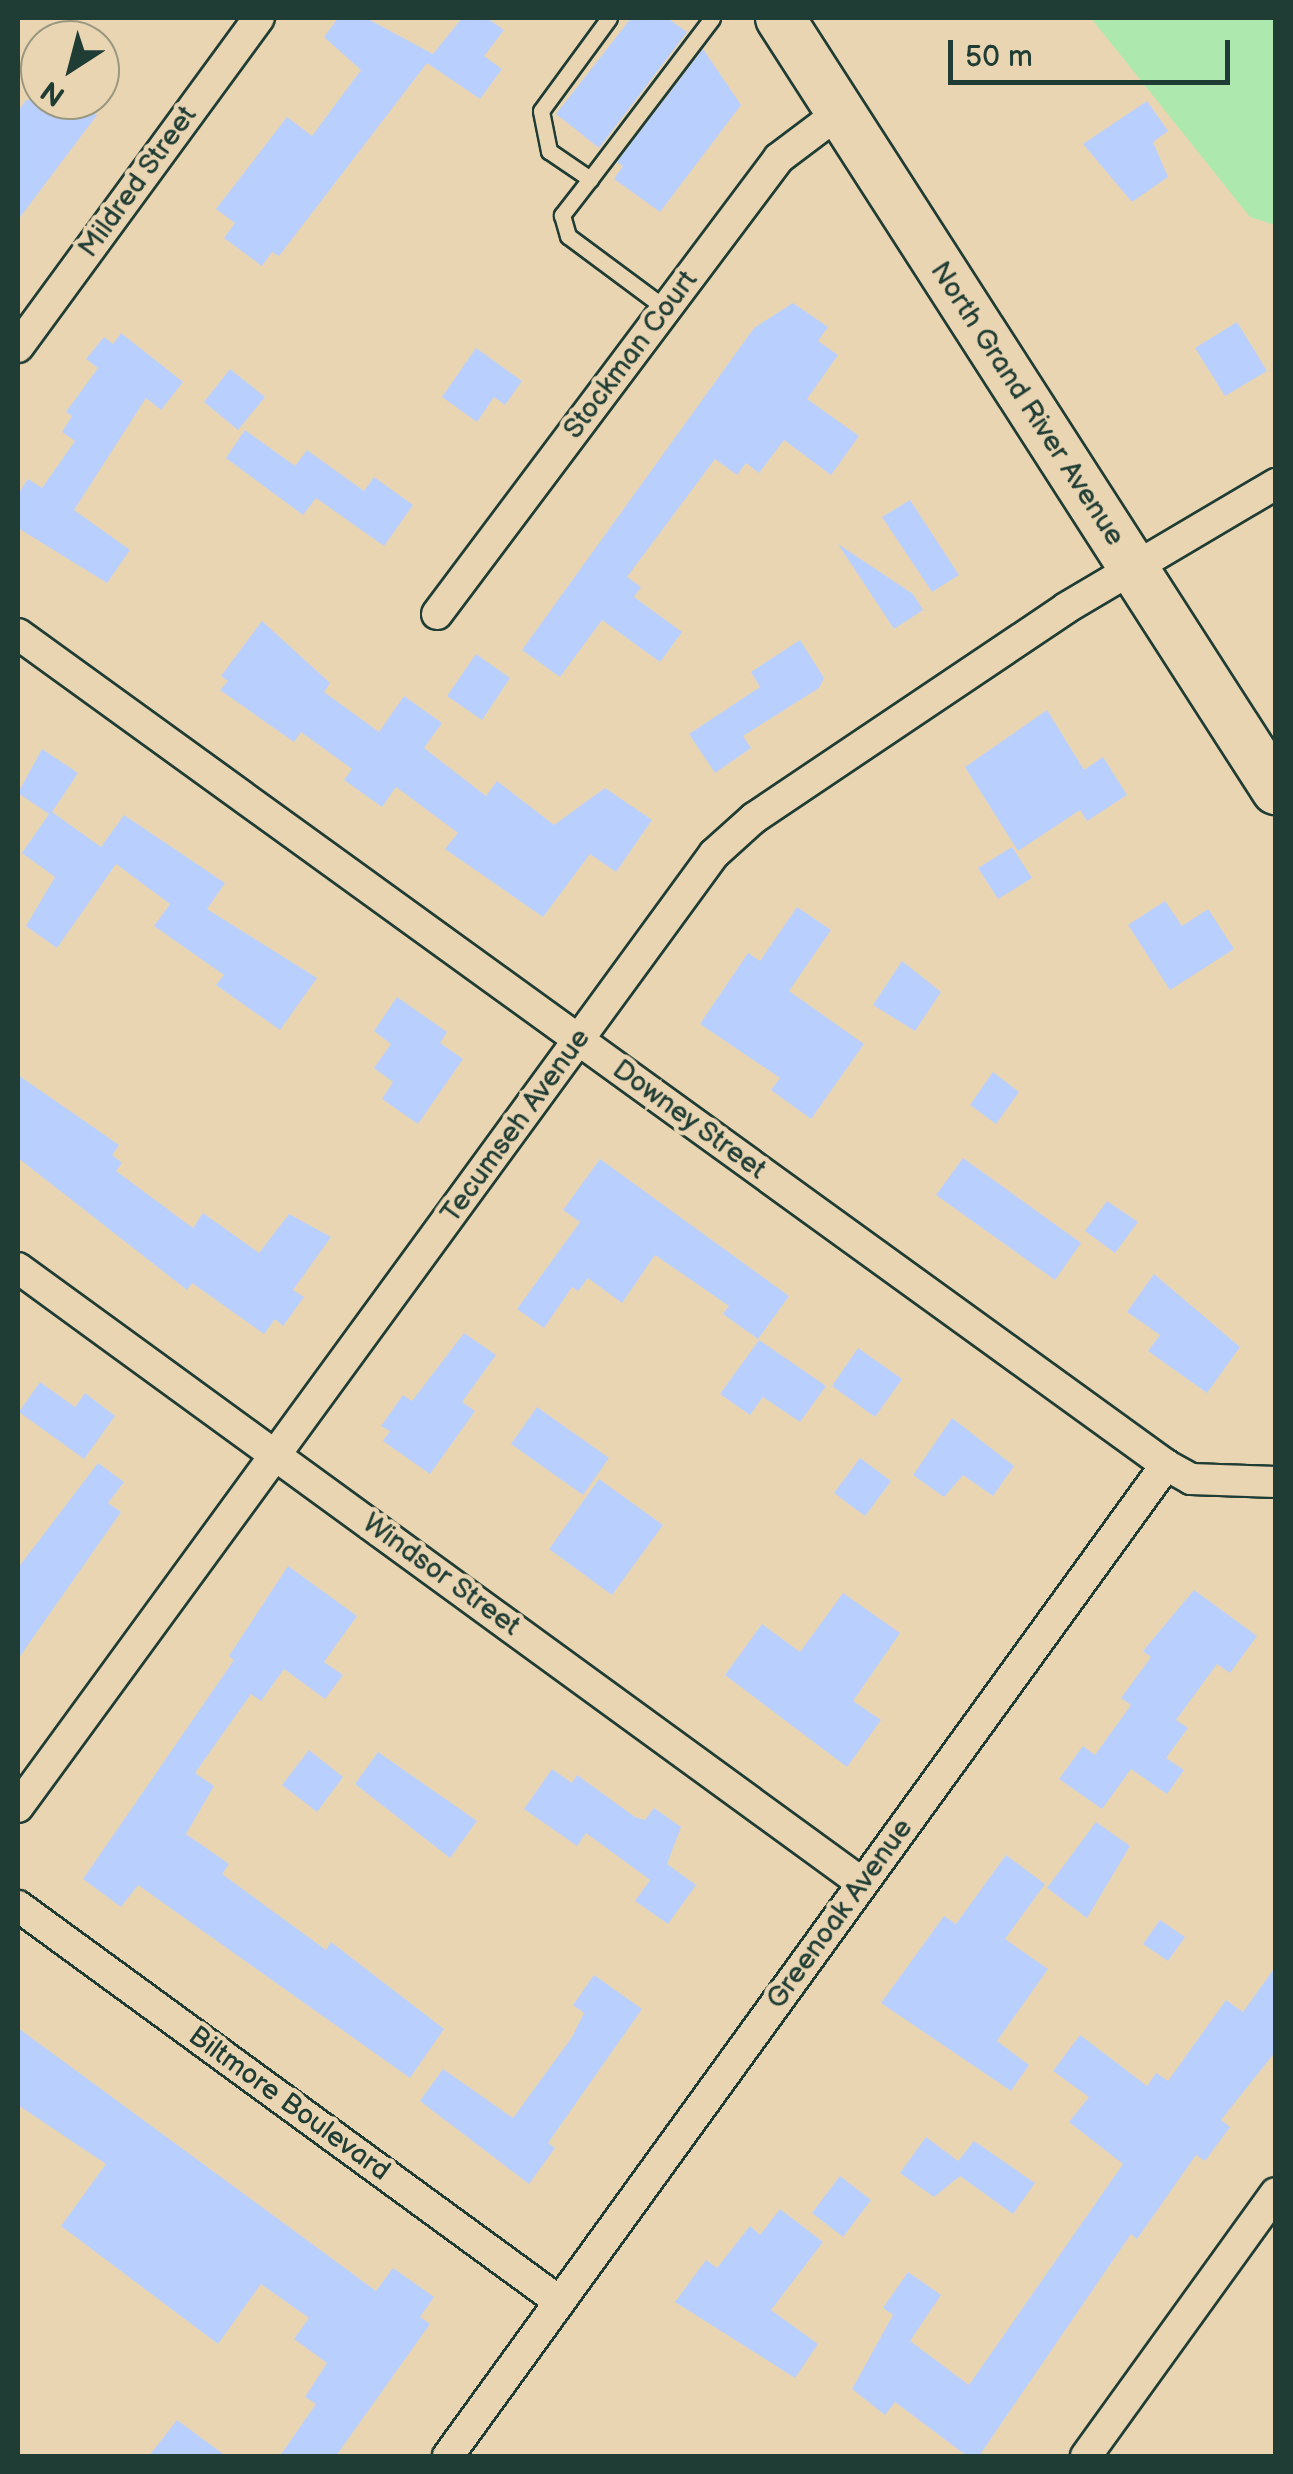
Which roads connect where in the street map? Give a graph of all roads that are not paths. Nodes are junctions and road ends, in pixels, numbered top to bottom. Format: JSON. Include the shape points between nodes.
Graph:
{"nodes":[{"id":1,"x":259,"y":18,"type":"edge"},
{"id":2,"x":609,"y":18,"type":"edge"},
{"id":3,"x":712,"y":18,"type":"edge"},
{"id":4,"x":780,"y":18,"type":"edge"},
{"id":5,"x":840,"y":112,"type":"junction"},
{"id":6,"x":590,"y":180,"type":"junction"},
{"id":7,"x":664,"y":308,"type":"junction"},
{"id":8,"x":18,"y":346,"type":"edge"},
{"id":9,"x":1276,"y":484,"type":"edge"},
{"id":10,"x":1134,"y":572,"type":"junction"},
{"id":11,"x":438,"y":614,"type":"dead end"},
{"id":12,"x":18,"y":634,"type":"edge"},
{"id":13,"x":1276,"y":790,"type":"edge"},
{"id":14,"x":580,"y":1040,"type":"junction"},
{"id":15,"x":18,"y":1268,"type":"edge"},
{"id":16,"x":276,"y":1454,"type":"junction"},
{"id":17,"x":1166,"y":1465,"type":"junction"},
{"id":18,"x":1276,"y":1482,"type":"edge"},
{"id":19,"x":18,"y":1807,"type":"edge"},
{"id":20,"x":862,"y":1883,"type":"junction"},
{"id":21,"x":18,"y":1906,"type":"edge"},
{"id":22,"x":1276,"y":2193,"type":"edge"},
{"id":23,"x":560,"y":2302,"type":"junction"},
{"id":24,"x":448,"y":2456,"type":"edge"},
{"id":25,"x":1086,"y":2456,"type":"edge"}],
"edges":[{"from":1,"to":8,"type":"street","name":"Mildred Street"},
{"from":2,"to":6,"type":"lane","via":[[542,110],[550,151]]},
{"from":3,"to":6,"type":"lane"},
{"from":4,"to":5,"type":"main road","name":"North Grand River Avenue"},
{"from":5,"to":7,"type":"street","name":"Stockman Court","via":[[780,158]]},
{"from":5,"to":10,"type":"main road","name":"North Grand River Avenue"},
{"from":6,"to":7,"type":"lane","via":[[562,215],[568,236]]},
{"from":7,"to":11,"type":"street","name":"Stockman Court"},
{"from":9,"to":10,"type":"street","name":"Tecumseh Avenue"},
{"from":10,"to":13,"type":"main road","name":"North Grand River Avenue"},
{"from":10,"to":14,"type":"street","name":"Tecumseh Avenue","via":[[1066,608],[754,818],[714,854]]},
{"from":12,"to":14,"type":"street","name":"Downey Street"},
{"from":14,"to":16,"type":"street","name":"Tecumseh Avenue"},
{"from":14,"to":17,"type":"street","name":"Downey Street"},
{"from":15,"to":16,"type":"street","name":"Windsor Street"},
{"from":16,"to":19,"type":"street","name":"Tecumseh Avenue"},
{"from":16,"to":20,"type":"street","name":"Windsor Street"},
{"from":17,"to":18,"type":"street","via":[[1191,1479]]},
{"from":17,"to":20,"type":"street","name":"Greenoak Avenue"},
{"from":20,"to":23,"type":"street","name":"Greenoak Avenue"},
{"from":21,"to":23,"type":"street","name":"Biltmore Boulevard"},
{"from":22,"to":25,"type":"street"},
{"from":23,"to":24,"type":"street","name":"Greenoak Avenue"}]}
